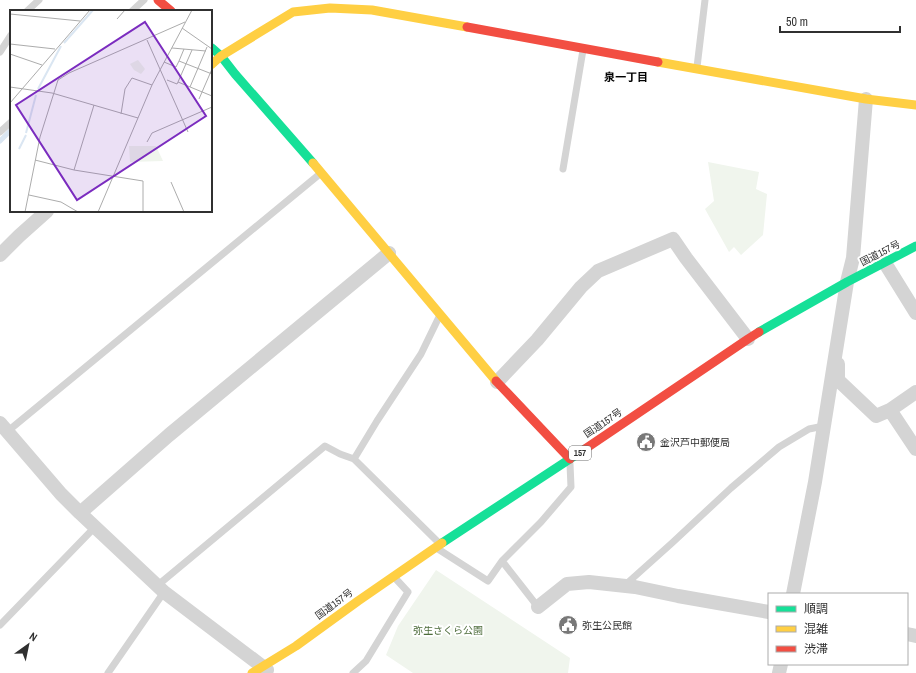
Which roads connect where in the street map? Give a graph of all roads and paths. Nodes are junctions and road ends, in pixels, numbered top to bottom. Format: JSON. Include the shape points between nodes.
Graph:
{"nodes":[{"id":1,"x":39,"y":0,"type":"edge"},
{"id":2,"x":144,"y":0,"type":"edge"},
{"id":3,"x":158,"y":0,"type":"edge"},
{"id":4,"x":705,"y":0,"type":"edge"},
{"id":5,"x":28,"y":10,"type":"edge"},
{"id":6,"x":133,"y":10,"type":"edge"},
{"id":7,"x":170,"y":10,"type":"edge"},
{"id":8,"x":10,"y":36,"type":"edge"},
{"id":9,"x":212,"y":48,"type":"edge"},
{"id":10,"x":583,"y":48,"type":"junction"},
{"id":11,"x":0,"y":52,"type":"edge"},
{"id":12,"x":222,"y":56,"type":"junction"},
{"id":13,"x":212,"y":64,"type":"edge"},
{"id":14,"x":697,"y":68,"type":"junction"},
{"id":15,"x":866,"y":99,"type":"junction"},
{"id":16,"x":916,"y":105,"type":"edge"},
{"id":17,"x":10,"y":123,"type":"edge"},
{"id":18,"x":0,"y":132,"type":"edge"},
{"id":19,"x":563,"y":169,"type":"dead end"},
{"id":20,"x":322,"y":173,"type":"junction"},
{"id":21,"x":46,"y":212,"type":"edge"},
{"id":22,"x":916,"y":246,"type":"edge"},
{"id":23,"x":389,"y":253,"type":"junction"},
{"id":24,"x":0,"y":255,"type":"edge"},
{"id":25,"x":885,"y":263,"type":"junction"},
{"id":26,"x":847,"y":282,"type":"junction"},
{"id":27,"x":916,"y":313,"type":"edge"},
{"id":28,"x":440,"y":316,"type":"junction"},
{"id":29,"x":748,"y":339,"type":"junction"},
{"id":30,"x":837,"y":343,"type":"junction"},
{"id":31,"x":497,"y":382,"type":"junction"},
{"id":32,"x":916,"y":392,"type":"edge"},
{"id":33,"x":890,"y":410,"type":"junction"},
{"id":34,"x":824,"y":426,"type":"junction"},
{"id":35,"x":4,"y":427,"type":"edge"},
{"id":36,"x":916,"y":449,"type":"edge"},
{"id":37,"x":354,"y":459,"type":"junction"},
{"id":38,"x":570,"y":460,"type":"junction"},
{"id":39,"x":80,"y":514,"type":"junction"},
{"id":40,"x":95,"y":527,"type":"junction"},
{"id":41,"x":437,"y":545,"type":"junction"},
{"id":42,"x":502,"y":561,"type":"junction"},
{"id":43,"x":393,"y":576,"type":"junction"},
{"id":44,"x":624,"y":586,"type":"junction"},
{"id":45,"x":161,"y":588,"type":"junction"},
{"id":46,"x":793,"y":593,"type":"edge"},
{"id":47,"x":538,"y":607,"type":"joint"},
{"id":48,"x":768,"y":612,"type":"edge"},
{"id":49,"x":0,"y":625,"type":"edge"},
{"id":50,"x":262,"y":671,"type":"edge"},
{"id":51,"x":108,"y":673,"type":"edge"},
{"id":52,"x":353,"y":673,"type":"edge"}],
"edges":[{"from":1,"to":5,"type":"lane"},
{"from":2,"to":6,"type":"lane"},
{"from":3,"to":7,"type":"main road"},
{"from":4,"to":14,"type":"lane"},
{"from":8,"to":11,"type":"lane"},
{"from":9,"to":12,"type":"main road"},
{"from":10,"to":12,"type":"main road","via":[[372,10],[330,8],[293,12]]},
{"from":10,"to":14,"type":"main road"},
{"from":10,"to":19,"type":"lane"},
{"from":12,"to":13,"type":"main road"},
{"from":12,"to":20,"type":"main road"},
{"from":14,"to":15,"type":"main road"},
{"from":15,"to":16,"type":"main road"},
{"from":15,"to":26,"type":"street","via":[[853,258]]},
{"from":17,"to":18,"type":"lane"},
{"from":20,"to":23,"type":"main road"},
{"from":20,"to":35,"type":"lane"},
{"from":21,"to":24,"type":"street"},
{"from":22,"to":25,"type":"main road","name":"国道157号","number":"157"},
{"from":23,"to":28,"type":"main road"},
{"from":23,"to":39,"type":"street","via":[[169,435]]},
{"from":25,"to":26,"type":"main road","name":"国道157号","number":"157"},
{"from":25,"to":27,"type":"street"},
{"from":26,"to":29,"type":"main road","name":"国道157号","number":"157"},
{"from":26,"to":30,"type":"street"},
{"from":28,"to":31,"type":"main road"},
{"from":28,"to":37,"type":"lane","via":[[421,354]]},
{"from":29,"to":31,"type":"street","via":[[673,239],[598,271]]},
{"from":29,"to":38,"type":"main road","name":"国道157号","number":"157"},
{"from":30,"to":33,"type":"street","via":[[838,380],[876,416]]},
{"from":30,"to":34,"type":"street"},
{"from":31,"to":38,"type":"main road"},
{"from":32,"to":33,"type":"street"},
{"from":33,"to":36,"type":"street"},
{"from":34,"to":44,"type":"lane","via":[[809,429],[779,447]]},
{"from":34,"to":46,"type":"street"},
{"from":35,"to":39,"type":"street"},
{"from":37,"to":41,"type":"lane"},
{"from":37,"to":45,"type":"lane","via":[[324,446]]},
{"from":38,"to":41,"type":"main road","name":"国道157号","number":"157"},
{"from":38,"to":42,"type":"lane","via":[[571,487]]},
{"from":39,"to":40,"type":"street"},
{"from":40,"to":45,"type":"street"},
{"from":40,"to":49,"type":"lane"},
{"from":41,"to":42,"type":"lane","via":[[488,581]]},
{"from":41,"to":43,"type":"main road","name":"国道157号","number":"157"},
{"from":42,"to":47,"type":"lane"},
{"from":43,"to":50,"type":"main road","name":"国道157号","number":"157"},
{"from":43,"to":52,"type":"lane","via":[[408,592],[366,661]]},
{"from":44,"to":47,"type":"street","via":[[589,582],[567,584]]},
{"from":44,"to":48,"type":"street"},
{"from":45,"to":50,"type":"street"},
{"from":45,"to":51,"type":"lane"}]}
